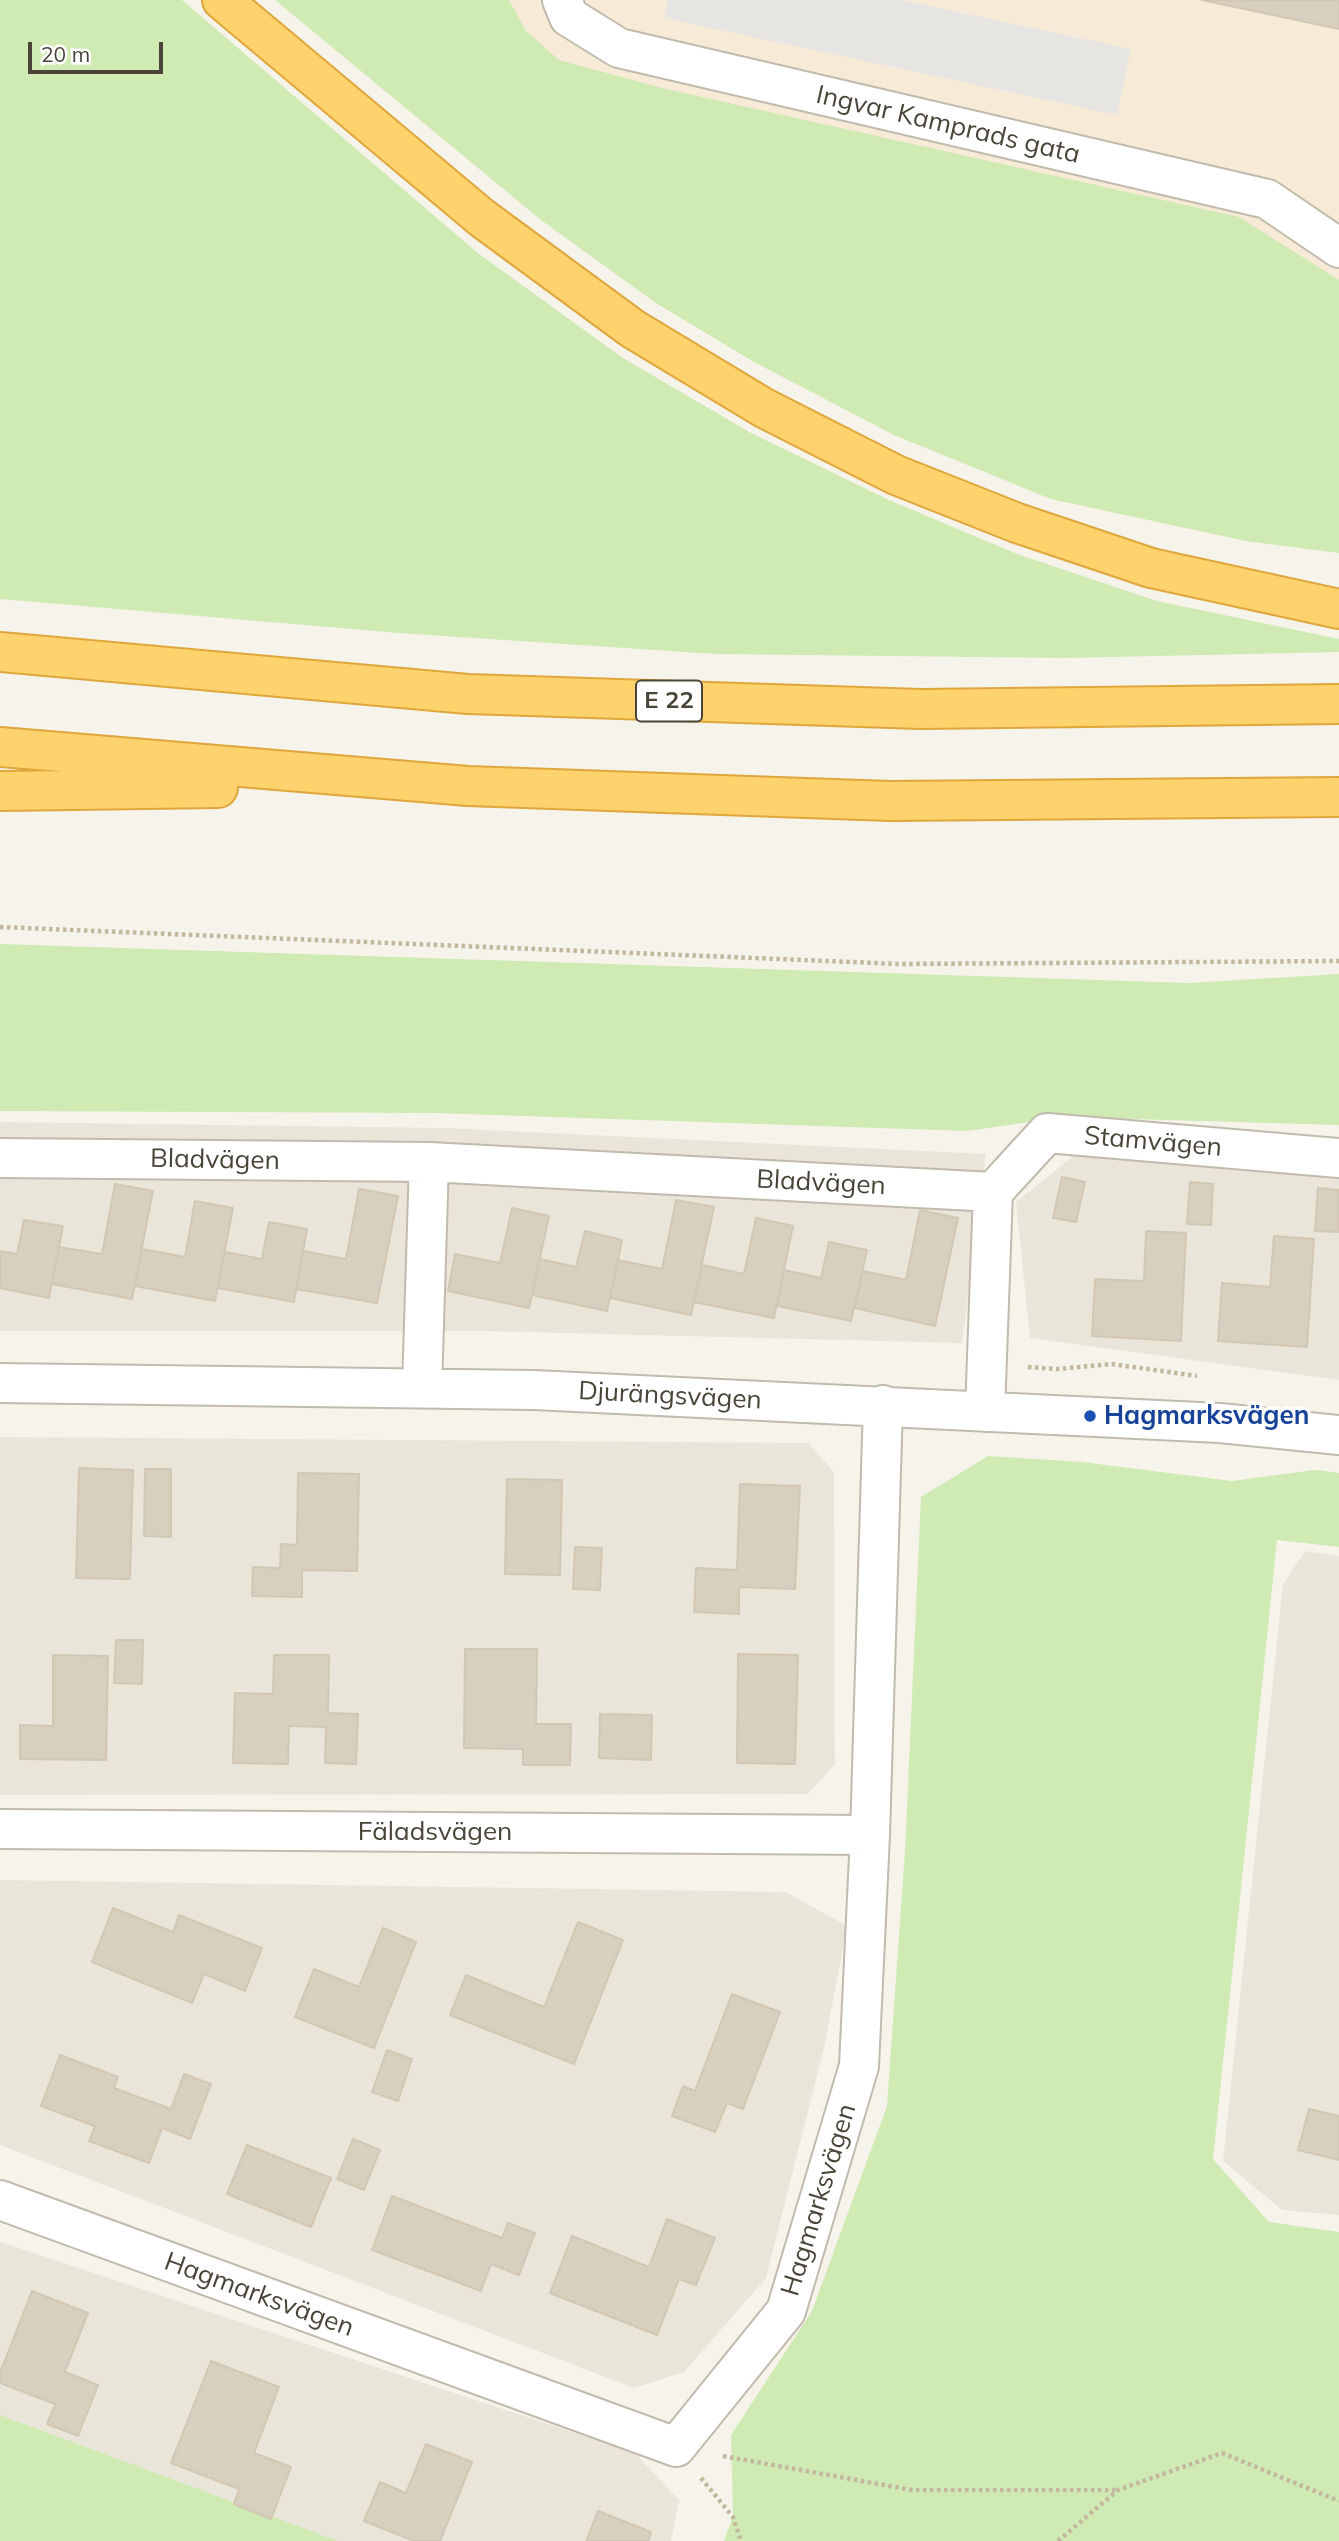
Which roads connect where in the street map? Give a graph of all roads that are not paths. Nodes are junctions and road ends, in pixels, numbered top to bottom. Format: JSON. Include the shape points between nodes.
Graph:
{"nodes":[{"id":1,"x":222,"y":0,"type":"edge"},
{"id":2,"x":562,"y":0,"type":"edge"},
{"id":3,"x":1339,"y":248,"type":"edge"},
{"id":4,"x":1339,"y":609,"type":"edge"},
{"id":5,"x":0,"y":652,"type":"edge"},
{"id":6,"x":1339,"y":705,"type":"edge"},
{"id":7,"x":0,"y":747,"type":"edge"},
{"id":8,"x":468,"y":786,"type":"junction"},
{"id":9,"x":0,"y":791,"type":"edge"},
{"id":10,"x":1339,"y":797,"type":"edge"},
{"id":11,"x":0,"y":1158,"type":"edge"},
{"id":12,"x":1339,"y":1158,"type":"edge"},
{"id":13,"x":429,"y":1162,"type":"junction"},
{"id":14,"x":993,"y":1192,"type":"junction"},
{"id":15,"x":0,"y":1383,"type":"edge"},
{"id":16,"x":422,"y":1388,"type":"junction"},
{"id":17,"x":883,"y":1405,"type":"junction"},
{"id":18,"x":985,"y":1412,"type":"junction"},
{"id":19,"x":1339,"y":1435,"type":"edge"},
{"id":20,"x":0,"y":1829,"type":"edge"},
{"id":21,"x":870,"y":1835,"type":"junction"},
{"id":22,"x":0,"y":2200,"type":"edge"}],
"edges":[{"from":1,"to":4,"type":"highway","via":[[482,218],[633,329],[764,408],[895,475],[1017,523],[1152,568]]},
{"from":2,"to":3,"type":"street","name":"Ingvar Kamprads gata","via":[[569,17],[619,48],[1267,199]]},
{"from":5,"to":6,"type":"highway","number":"E 22","via":[[468,694],[921,709]]},
{"from":7,"to":8,"type":"highway"},
{"from":8,"to":9,"type":"highway"},
{"from":8,"to":10,"type":"highway","via":[[890,801]]},
{"from":11,"to":13,"type":"street","name":"Bladvägen"},
{"from":12,"to":14,"type":"street","name":"Stamvägen","via":[[1047,1133]]},
{"from":13,"to":14,"type":"street","name":"Bladvägen"},
{"from":13,"to":16,"type":"street"},
{"from":14,"to":18,"type":"street"},
{"from":15,"to":16,"type":"street","name":"Djurängsvägen"},
{"from":16,"to":17,"type":"street","name":"Djurängsvägen"},
{"from":17,"to":18,"type":"street","name":"Djurängsvägen"},
{"from":17,"to":21,"type":"street","name":"Hagmarksvägen"},
{"from":18,"to":19,"type":"street","name":"Djurängsvägen","via":[[1220,1423]]},
{"from":20,"to":21,"type":"street","name":"Fäladsvägen"},
{"from":21,"to":22,"type":"street","name":"Hagmarksvägen","via":[[859,2066],[786,2311],[676,2447]]}]}
